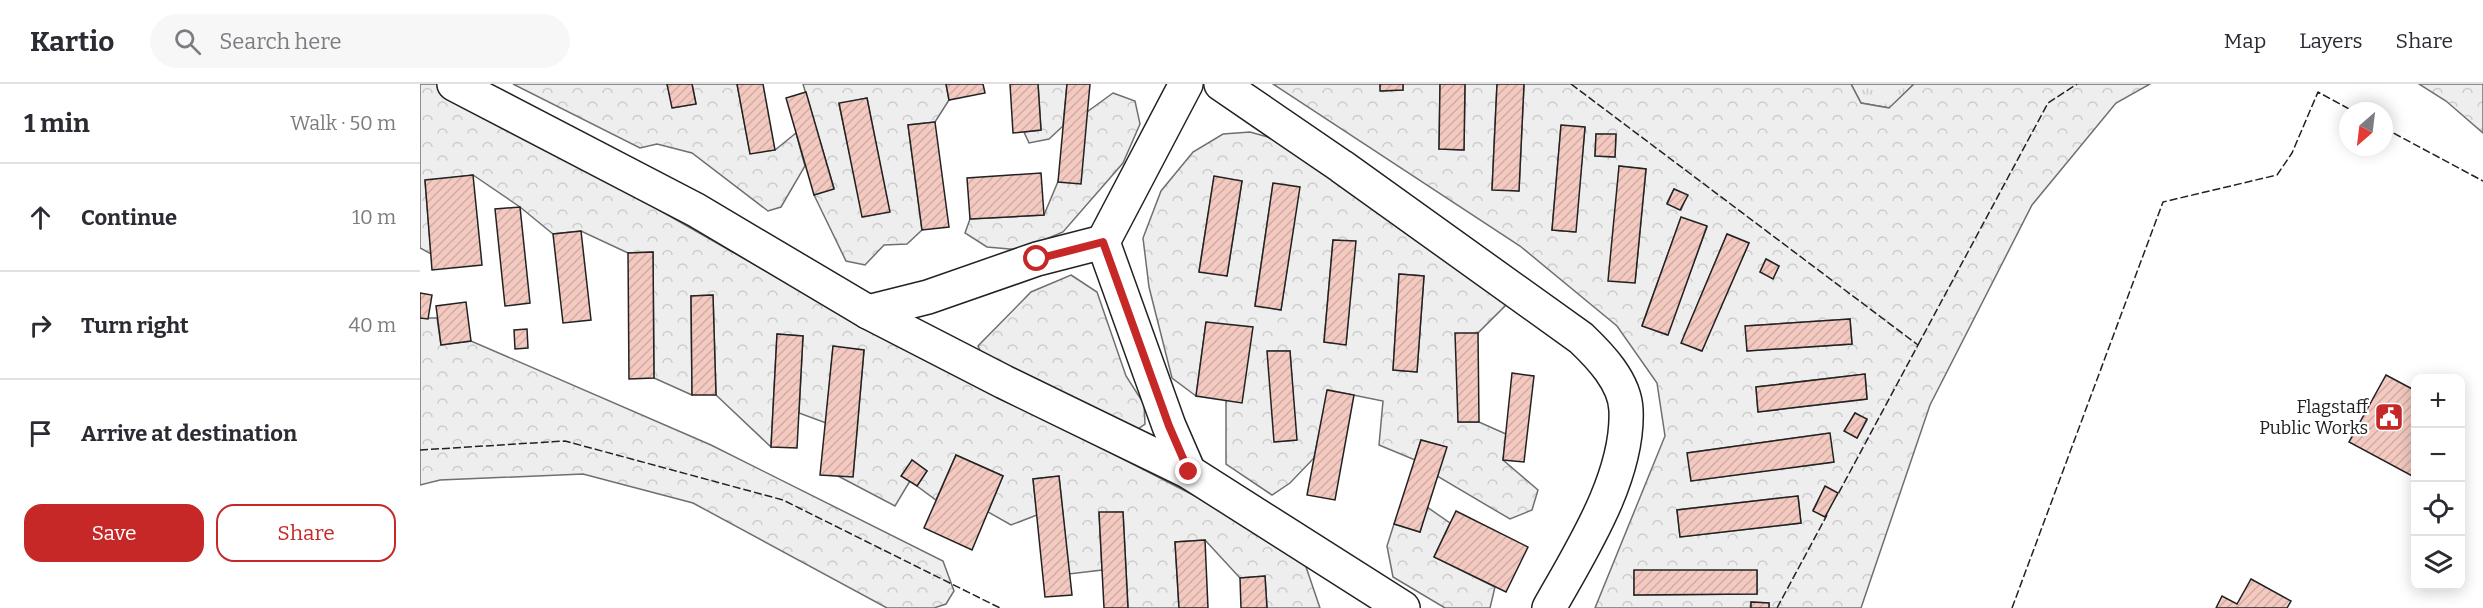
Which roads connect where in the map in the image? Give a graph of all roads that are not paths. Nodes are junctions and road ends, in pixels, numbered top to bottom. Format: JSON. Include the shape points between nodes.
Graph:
{"nodes":[{"id":1,"x":454,"y":84,"type":"edge"},
{"id":2,"x":1186,"y":84,"type":"edge"},
{"id":3,"x":1221,"y":84,"type":"edge"},
{"id":4,"x":1103,"y":242,"type":"junction"},
{"id":5,"x":868,"y":312,"type":"junction"},
{"id":6,"x":1189,"y":472,"type":"junction"},
{"id":7,"x":1403,"y":608,"type":"edge"},
{"id":8,"x":1549,"y":608,"type":"edge"}],
"edges":[{"from":1,"to":5,"type":"street","via":[[696,210]]},
{"from":2,"to":4,"type":"street"},
{"from":3,"to":8,"type":"street","via":[[1581,338],[1616,379],[1626,408],[1623,452],[1596,526]]},
{"from":4,"to":5,"type":"street"},
{"from":4,"to":6,"type":"street"},
{"from":5,"to":6,"type":"street"},
{"from":6,"to":7,"type":"street"}]}
